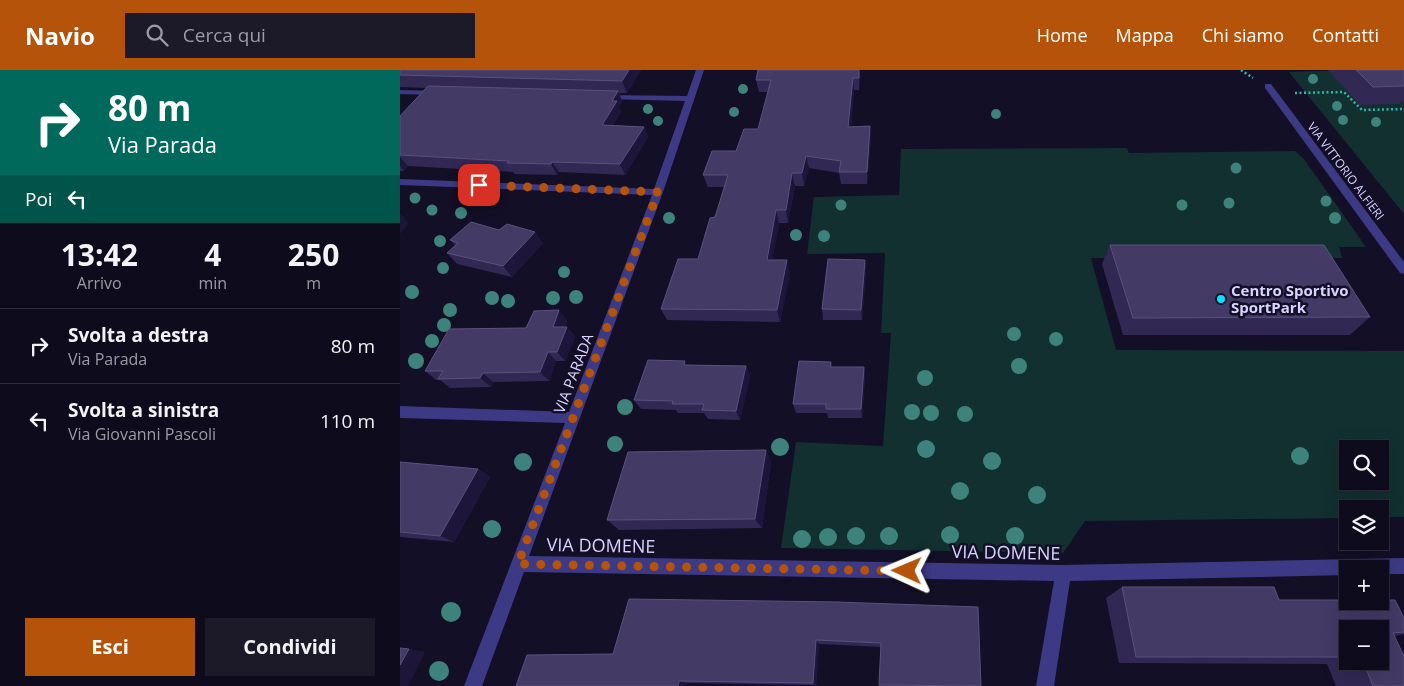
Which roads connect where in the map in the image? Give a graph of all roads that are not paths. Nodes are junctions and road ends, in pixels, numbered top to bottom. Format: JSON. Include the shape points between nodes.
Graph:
{"nodes":[{"id":1,"x":700,"y":70,"type":"edge"},
{"id":2,"x":1270,"y":90,"type":"road end"},
{"id":3,"x":400,"y":92,"type":"edge"},
{"id":4,"x":450,"y":93,"type":"edge"},
{"id":5,"x":598,"y":97,"type":"edge"},
{"id":6,"x":689,"y":99,"type":"junction"},
{"id":7,"x":400,"y":182,"type":"edge"},
{"id":8,"x":658,"y":192,"type":"junction"},
{"id":9,"x":1404,"y":270,"type":"edge"},
{"id":10,"x":400,"y":412,"type":"edge"},
{"id":11,"x":574,"y":418,"type":"junction"},
{"id":12,"x":518,"y":564,"type":"junction"},
{"id":13,"x":1404,"y":566,"type":"edge"},
{"id":14,"x":1063,"y":573,"type":"junction"},
{"id":15,"x":1046,"y":682,"type":"edge"},
{"id":16,"x":473,"y":686,"type":"edge"}],
"edges":[{"from":1,"to":6,"type":"street","name":"VIA PARADA"},
{"from":2,"to":9,"type":"street","name":"VIA VITTORIO ALFIERI"},
{"from":3,"to":4,"type":"street"},
{"from":5,"to":6,"type":"street"},
{"from":6,"to":8,"type":"street","name":"VIA PARADA"},
{"from":7,"to":8,"type":"street"},
{"from":8,"to":11,"type":"street","name":"VIA PARADA"},
{"from":10,"to":11,"type":"street"},
{"from":11,"to":12,"type":"street","name":"VIA PARADA"},
{"from":12,"to":14,"type":"street","name":"VIA DOMENE"},
{"from":12,"to":16,"type":"street","name":"VIA PARADA"},
{"from":13,"to":14,"type":"street","name":"VIA DOMENE"},
{"from":14,"to":15,"type":"street"}]}
